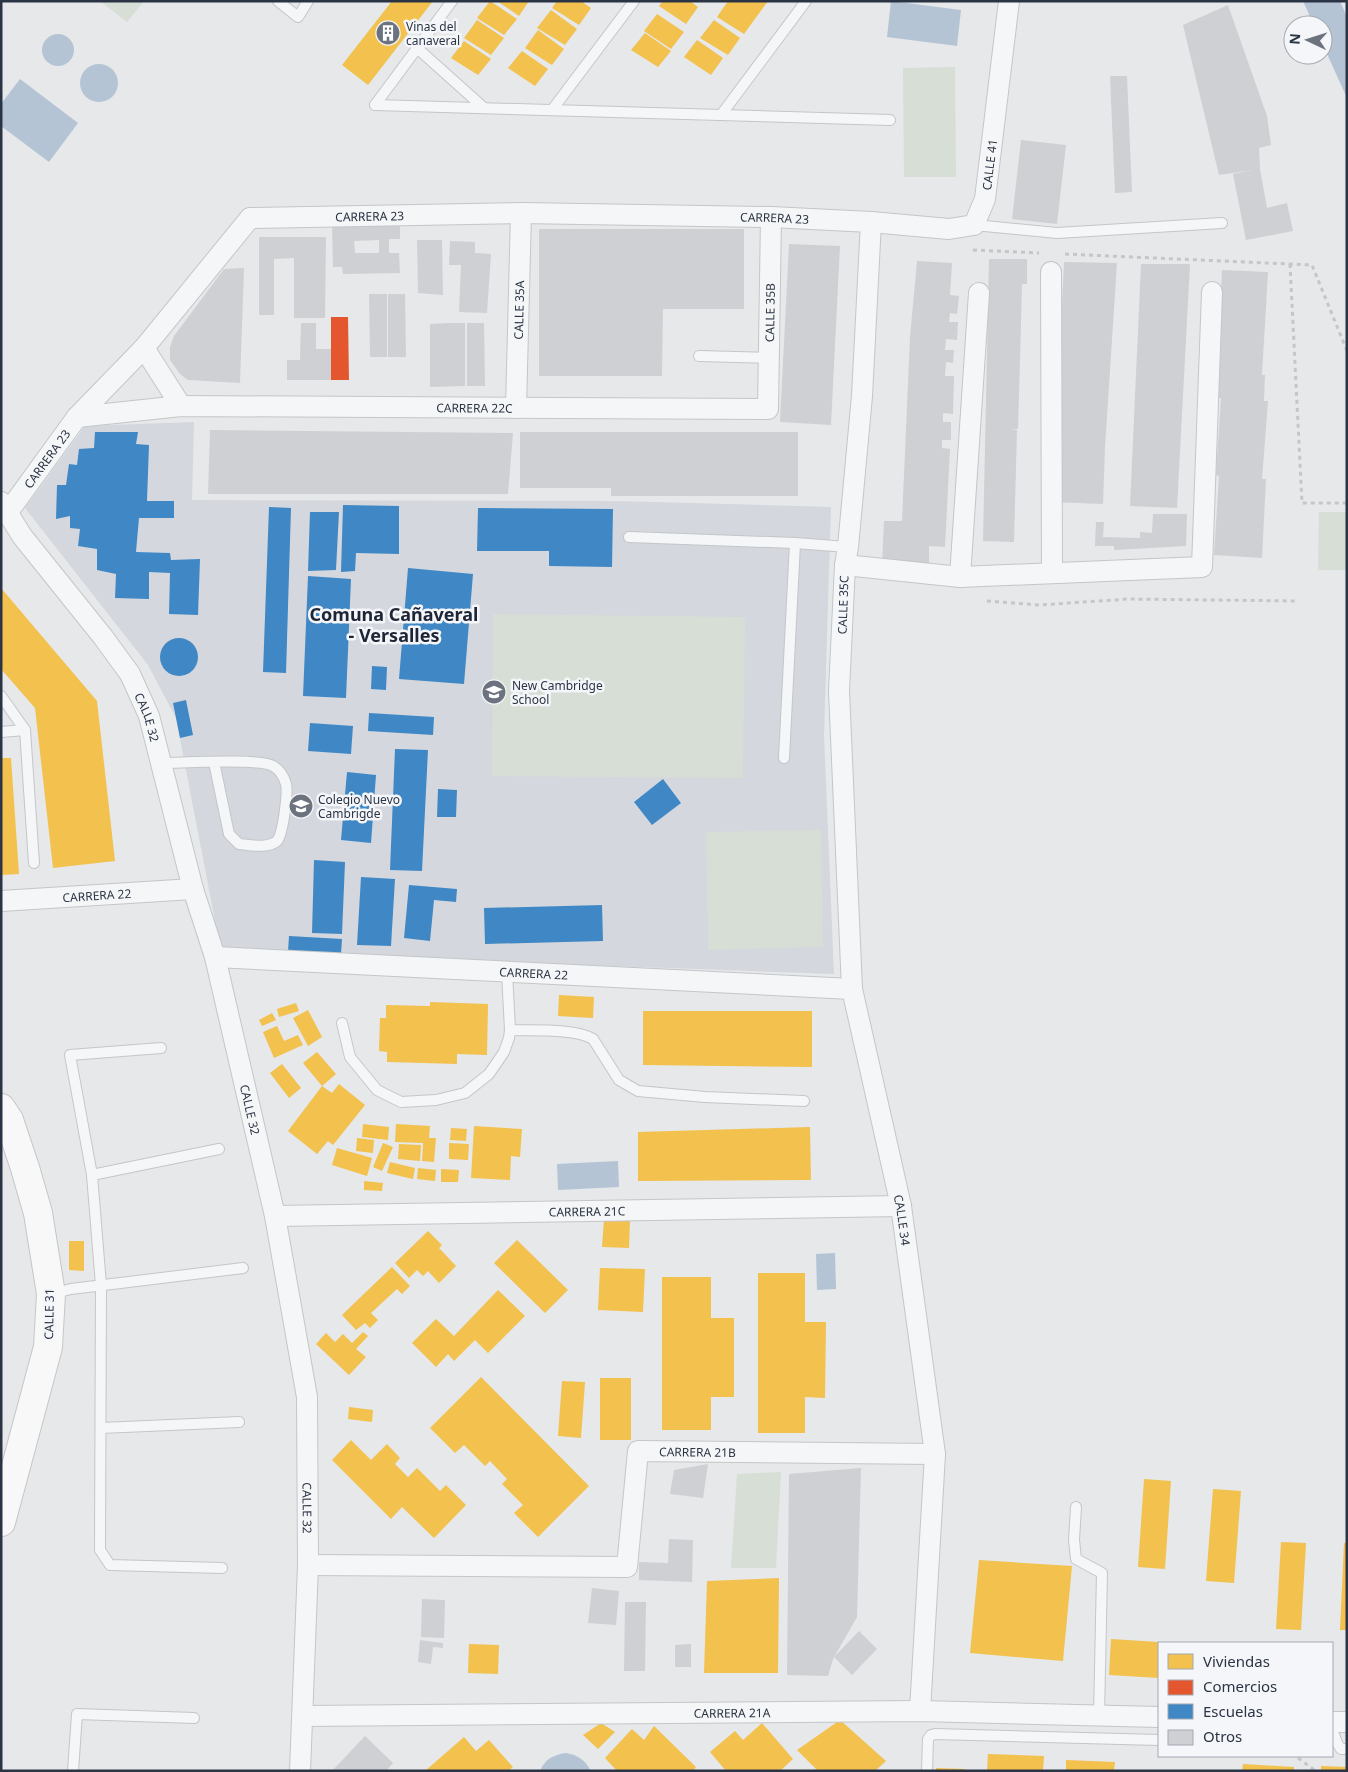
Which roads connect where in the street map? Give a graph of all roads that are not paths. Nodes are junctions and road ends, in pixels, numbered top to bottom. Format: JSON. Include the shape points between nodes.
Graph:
{"nodes":[{"id":1,"x":278,"y":1,"type":"edge"},
{"id":2,"x":308,"y":1,"type":"edge"},
{"id":3,"x":452,"y":1,"type":"edge"},
{"id":4,"x":634,"y":1,"type":"edge"},
{"id":5,"x":806,"y":1,"type":"edge"},
{"id":6,"x":1009,"y":1,"type":"edge"},
{"id":7,"x":417,"y":48,"type":"junction"},
{"id":8,"x":484,"y":108,"type":"junction"},
{"id":9,"x":552,"y":110,"type":"junction"},
{"id":10,"x":722,"y":115,"type":"junction"},
{"id":11,"x":890,"y":120,"type":"dead end"},
{"id":12,"x":521,"y":213,"type":"junction"},
{"id":13,"x":771,"y":217,"type":"junction"},
{"id":14,"x":871,"y":222,"type":"junction"},
{"id":15,"x":1222,"y":223,"type":"dead end"},
{"id":16,"x":974,"y":225,"type":"junction"},
{"id":17,"x":1051,"y":272,"type":"dead end"},
{"id":18,"x":1212,"y":292,"type":"dead end"},
{"id":19,"x":978,"y":293,"type":"dead end"},
{"id":20,"x":144,"y":348,"type":"junction"},
{"id":21,"x":699,"y":356,"type":"dead end"},
{"id":22,"x":770,"y":358,"type":"junction"},
{"id":23,"x":181,"y":406,"type":"junction"},
{"id":24,"x":516,"y":408,"type":"junction"},
{"id":25,"x":768,"y":409,"type":"joint"},
{"id":26,"x":77,"y":417,"type":"junction"},
{"id":27,"x":5,"y":507,"type":"edge"},
{"id":28,"x":629,"y":537,"type":"dead end"},
{"id":29,"x":795,"y":543,"type":"junction"},
{"id":30,"x":847,"y":556,"type":"junction"},
{"id":31,"x":1052,"y":572,"type":"junction"},
{"id":32,"x":960,"y":577,"type":"junction"},
{"id":33,"x":1,"y":696,"type":"edge"},
{"id":34,"x":25,"y":730,"type":"junction"},
{"id":35,"x":1,"y":732,"type":"edge"},
{"id":36,"x":784,"y":758,"type":"dead end"},
{"id":37,"x":214,"y":762,"type":"junction"},
{"id":38,"x":162,"y":763,"type":"junction"},
{"id":39,"x":34,"y":863,"type":"dead end"},
{"id":40,"x":193,"y":889,"type":"junction"},
{"id":41,"x":1,"y":901,"type":"edge"},
{"id":42,"x":215,"y":957,"type":"junction"},
{"id":43,"x":507,"y":972,"type":"junction"},
{"id":44,"x":852,"y":989,"type":"junction"},
{"id":45,"x":342,"y":1023,"type":"dead end"},
{"id":46,"x":510,"y":1030,"type":"junction"},
{"id":47,"x":161,"y":1048,"type":"dead end"},
{"id":48,"x":804,"y":1101,"type":"dead end"},
{"id":49,"x":1,"y":1108,"type":"edge"},
{"id":50,"x":219,"y":1149,"type":"dead end"},
{"id":51,"x":92,"y":1175,"type":"junction"},
{"id":52,"x":901,"y":1206,"type":"junction"},
{"id":53,"x":275,"y":1216,"type":"junction"},
{"id":54,"x":243,"y":1268,"type":"dead end"},
{"id":55,"x":102,"y":1285,"type":"junction"},
{"id":56,"x":51,"y":1294,"type":"junction"},
{"id":57,"x":239,"y":1422,"type":"dead end"},
{"id":58,"x":101,"y":1428,"type":"junction"},
{"id":59,"x":935,"y":1454,"type":"junction"},
{"id":60,"x":1076,"y":1507,"type":"dead end"},
{"id":61,"x":1,"y":1522,"type":"edge"},
{"id":62,"x":308,"y":1565,"type":"junction"},
{"id":63,"x":222,"y":1568,"type":"dead end"},
{"id":64,"x":920,"y":1711,"type":"junction"},
{"id":65,"x":303,"y":1716,"type":"junction"},
{"id":66,"x":1099,"y":1716,"type":"junction"},
{"id":67,"x":1158,"y":1717,"type":"edge"},
{"id":68,"x":194,"y":1718,"type":"dead end"},
{"id":69,"x":1333,"y":1722,"type":"edge"},
{"id":70,"x":1347,"y":1722,"type":"edge"},
{"id":71,"x":1333,"y":1732,"type":"edge"},
{"id":72,"x":1158,"y":1740,"type":"edge"},
{"id":73,"x":1347,"y":1749,"type":"edge"},
{"id":74,"x":73,"y":1771,"type":"edge"},
{"id":75,"x":300,"y":1771,"type":"edge"},
{"id":76,"x":927,"y":1771,"type":"edge"}],
"edges":[{"from":1,"to":2,"type":"lane","via":[[298,17]]},
{"from":3,"to":7,"type":"lane"},
{"from":4,"to":9,"type":"lane"},
{"from":5,"to":10,"type":"lane"},
{"from":6,"to":16,"type":"street","name":"CALLE 41","via":[[985,198]]},
{"from":7,"to":8,"type":"lane"},
{"from":7,"to":8,"type":"lane","via":[[375,105]]},
{"from":8,"to":9,"type":"lane"},
{"from":9,"to":10,"type":"lane"},
{"from":10,"to":11,"type":"lane"},
{"from":12,"to":13,"type":"street","name":"CARRERA 23"},
{"from":12,"to":20,"type":"street","name":"CARRERA 23","via":[[250,218]]},
{"from":12,"to":24,"type":"street","name":"CALLE 35A"},
{"from":13,"to":14,"type":"street","name":"CARRERA 23"},
{"from":13,"to":22,"type":"street","name":"CALLE 35B"},
{"from":14,"to":16,"type":"street","via":[[949,229]]},
{"from":14,"to":30,"type":"street","name":"CALLE 35C","via":[[862,396]]},
{"from":15,"to":16,"type":"lane","via":[[1058,233]]},
{"from":17,"to":31,"type":"street"},
{"from":18,"to":31,"type":"street","via":[[1202,567]]},
{"from":19,"to":32,"type":"street"},
{"from":20,"to":23,"type":"street"},
{"from":20,"to":26,"type":"street","name":"CARRERA 23"},
{"from":21,"to":22,"type":"lane"},
{"from":22,"to":25,"type":"street","name":"CALLE 35B"},
{"from":23,"to":24,"type":"street","name":"CARRERA 22C"},
{"from":23,"to":26,"type":"street","name":"CARRERA 22C"},
{"from":24,"to":25,"type":"street","name":"CARRERA 22C"},
{"from":26,"to":27,"type":"street","name":"CARRERA 23"},
{"from":27,"to":38,"type":"street","name":"CALLE 32","via":[[22,536],[130,674],[149,716]]},
{"from":28,"to":29,"type":"lane"},
{"from":29,"to":30,"type":"lane"},
{"from":29,"to":36,"type":"lane"},
{"from":30,"to":32,"type":"street"},
{"from":30,"to":44,"type":"street","name":"CALLE 35C","via":[[840,691]]},
{"from":31,"to":32,"type":"street"},
{"from":33,"to":34,"type":"lane"},
{"from":34,"to":35,"type":"lane"},
{"from":34,"to":39,"type":"lane"},
{"from":37,"to":37,"type":"lane","via":[[229,834],[239,844],[263,846],[276,841],[282,833],[286,786],[282,773],[273,765],[258,762]]},
{"from":37,"to":38,"type":"lane"},
{"from":38,"to":40,"type":"street","name":"CALLE 32"},
{"from":40,"to":41,"type":"street","name":"CARRERA 22"},
{"from":40,"to":42,"type":"street","name":"CALLE 32"},
{"from":42,"to":43,"type":"street","name":"CARRERA 22"},
{"from":42,"to":53,"type":"street","name":"CALLE 32"},
{"from":43,"to":44,"type":"street","name":"CARRERA 22"},
{"from":43,"to":46,"type":"lane"},
{"from":44,"to":52,"type":"street","name":"CALLE 34"},
{"from":45,"to":46,"type":"lane","via":[[350,1057],[377,1090],[401,1102],[436,1100],[466,1093],[489,1074],[504,1052]]},
{"from":46,"to":48,"type":"lane","via":[[587,1036],[593,1039],[619,1080],[638,1091]]},
{"from":47,"to":51,"type":"lane","via":[[70,1056]]},
{"from":49,"to":56,"type":"street","name":"CALLE 31","via":[[9,1120],[35,1204]]},
{"from":50,"to":51,"type":"lane"},
{"from":51,"to":55,"type":"lane"},
{"from":52,"to":53,"type":"street","name":"CARRERA 21C"},
{"from":52,"to":59,"type":"street","name":"CALLE 34"},
{"from":53,"to":62,"type":"street","name":"CALLE 32","via":[[306,1397]]},
{"from":54,"to":55,"type":"lane"},
{"from":55,"to":56,"type":"lane"},
{"from":55,"to":58,"type":"lane"},
{"from":56,"to":61,"type":"street","name":"CALLE 31","via":[[48,1347]]},
{"from":57,"to":58,"type":"lane"},
{"from":58,"to":63,"type":"lane","via":[[100,1550],[110,1565]]},
{"from":59,"to":62,"type":"street","name":"CARRERA 21B","via":[[638,1451],[627,1567]]},
{"from":59,"to":64,"type":"street"},
{"from":60,"to":66,"type":"lane","via":[[1076,1559],[1102,1572]]},
{"from":62,"to":65,"type":"street","name":"CALLE 32"},
{"from":64,"to":65,"type":"street","name":"CARRERA 21A"},
{"from":64,"to":66,"type":"street","name":"CARRERA 21A"},
{"from":65,"to":75,"type":"street","name":"CALLE 32"},
{"from":66,"to":67,"type":"street","name":"CARRERA 21A"},
{"from":68,"to":74,"type":"lane","via":[[76,1714]]},
{"from":69,"to":70,"type":"street"},
{"from":71,"to":73,"type":"lane","via":[[1338,1746]]},
{"from":72,"to":76,"type":"lane","via":[[935,1734],[928,1740]]}]}
